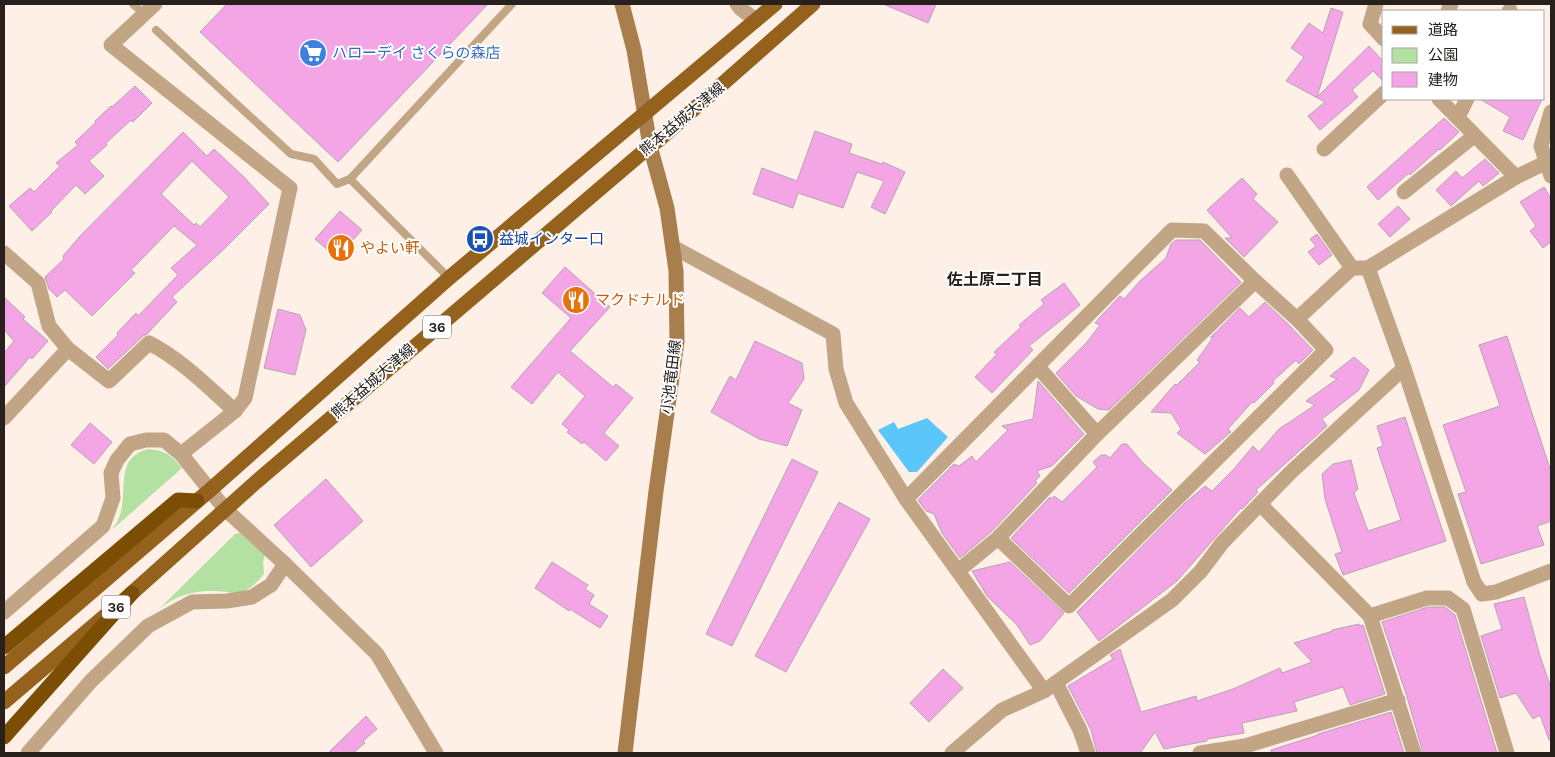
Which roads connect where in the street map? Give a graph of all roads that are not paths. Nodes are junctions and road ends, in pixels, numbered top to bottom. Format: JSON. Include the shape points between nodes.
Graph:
{"nodes":[{"id":1,"x":512,"y":4,"type":"edge"},
{"id":2,"x":622,"y":4,"type":"edge"},
{"id":3,"x":737,"y":4,"type":"edge"},
{"id":4,"x":776,"y":4,"type":"edge"},
{"id":5,"x":813,"y":4,"type":"edge"},
{"id":6,"x":1376,"y":4,"type":"edge"},
{"id":7,"x":144,"y":7,"type":"edge"},
{"id":8,"x":756,"y":20,"type":"junction"},
{"id":9,"x":156,"y":30,"type":"dead end"},
{"id":10,"x":1382,"y":37,"type":"edge"},
{"id":11,"x":1382,"y":95,"type":"edge"},
{"id":12,"x":1440,"y":100,"type":"edge"},
{"id":13,"x":1466,"y":100,"type":"edge"},
{"id":14,"x":1551,"y":112,"type":"edge"},
{"id":15,"x":644,"y":114,"type":"junction"},
{"id":16,"x":1458,"y":117,"type":"junction"},
{"id":17,"x":1474,"y":136,"type":"junction"},
{"id":18,"x":650,"y":146,"type":"junction"},
{"id":19,"x":1324,"y":149,"type":"dead end"},
{"id":20,"x":1550,"y":166,"type":"edge"},
{"id":21,"x":1286,"y":175,"type":"dead end"},
{"id":22,"x":1516,"y":177,"type":"junction"},
{"id":23,"x":350,"y":179,"type":"junction"},
{"id":24,"x":1404,"y":192,"type":"dead end"},
{"id":25,"x":673,"y":247,"type":"junction"},
{"id":26,"x":4,"y":253,"type":"edge"},
{"id":27,"x":1352,"y":268,"type":"junction"},
{"id":28,"x":1368,"y":268,"type":"junction"},
{"id":29,"x":449,"y":278,"type":"junction"},
{"id":30,"x":1256,"y":281,"type":"junction"},
{"id":31,"x":1296,"y":319,"type":"junction"},
{"id":32,"x":68,"y":349,"type":"junction"},
{"id":33,"x":1038,"y":368,"type":"junction"},
{"id":34,"x":1404,"y":368,"type":"junction"},
{"id":35,"x":234,"y":412,"type":"junction"},
{"id":36,"x":4,"y":418,"type":"edge"},
{"id":37,"x":1098,"y":434,"type":"junction"},
{"id":38,"x":181,"y":454,"type":"junction"},
{"id":39,"x":210,"y":490,"type":"junction"},
{"id":40,"x":906,"y":499,"type":"junction"},
{"id":41,"x":197,"y":501,"type":"junction"},
{"id":42,"x":1260,"y":504,"type":"junction"},
{"id":43,"x":225,"y":509,"type":"junction"},
{"id":44,"x":998,"y":538,"type":"junction"},
{"id":45,"x":285,"y":564,"type":"junction"},
{"id":46,"x":958,"y":571,"type":"junction"},
{"id":47,"x":1551,"y":571,"type":"edge"},
{"id":48,"x":132,"y":593,"type":"junction"},
{"id":49,"x":4,"y":612,"type":"edge"},
{"id":50,"x":1370,"y":616,"type":"junction"},
{"id":51,"x":4,"y":647,"type":"edge"},
{"id":52,"x":4,"y":667,"type":"edge"},
{"id":53,"x":1050,"y":687,"type":"junction"},
{"id":54,"x":1398,"y":700,"type":"junction"},
{"id":55,"x":4,"y":702,"type":"edge"},
{"id":56,"x":4,"y":737,"type":"edge"},
{"id":57,"x":28,"y":753,"type":"edge"},
{"id":58,"x":436,"y":753,"type":"edge"},
{"id":59,"x":625,"y":753,"type":"edge"},
{"id":60,"x":952,"y":753,"type":"edge"},
{"id":61,"x":1088,"y":753,"type":"edge"},
{"id":62,"x":1200,"y":753,"type":"edge"},
{"id":63,"x":1414,"y":753,"type":"edge"},
{"id":64,"x":1507,"y":753,"type":"edge"}],
"edges":[{"from":1,"to":23,"type":"lane"},
{"from":2,"to":15,"type":"main road","name":"小池竜田線","via":[[634,50]]},
{"from":3,"to":8,"type":"street"},
{"from":4,"to":8,"type":"main road","name":"熊本益城大津線","number":"36"},
{"from":5,"to":18,"type":"main road","name":"熊本益城大津線","number":"36"},
{"from":6,"to":10,"type":"street","via":[[1370,24]]},
{"from":7,"to":35,"type":"street","via":[[111,45],[290,188],[245,398]]},
{"from":8,"to":15,"type":"main road","name":"熊本益城大津線","number":"36"},
{"from":9,"to":23,"type":"lane","via":[[291,154],[314,159],[336,184]]},
{"from":11,"to":19,"type":"street"},
{"from":12,"to":16,"type":"street"},
{"from":13,"to":16,"type":"street"},
{"from":14,"to":20,"type":"street","via":[[1541,146]]},
{"from":15,"to":18,"type":"main road","name":"小池竜田線"},
{"from":15,"to":29,"type":"main road","name":"熊本益城大津線","number":"36"},
{"from":16,"to":17,"type":"street"},
{"from":17,"to":22,"type":"street"},
{"from":17,"to":24,"type":"street"},
{"from":18,"to":25,"type":"main road","name":"小池竜田線","via":[[667,208]]},
{"from":18,"to":43,"type":"main road","name":"熊本益城大津線","number":"36"},
{"from":20,"to":22,"type":"street"},
{"from":21,"to":27,"type":"street"},
{"from":22,"to":28,"type":"street"},
{"from":23,"to":29,"type":"lane"},
{"from":25,"to":40,"type":"street","via":[[833,334],[836,369],[846,403]]},
{"from":25,"to":59,"type":"main road","name":"小池竜田線","via":[[677,342]]},
{"from":26,"to":32,"type":"street","via":[[38,283],[49,326]]},
{"from":27,"to":28,"type":"street"},
{"from":27,"to":31,"type":"street"},
{"from":28,"to":34,"type":"street"},
{"from":29,"to":39,"type":"main road","name":"熊本益城大津線","number":"36"},
{"from":30,"to":31,"type":"street"},
{"from":30,"to":33,"type":"street","via":[[1204,231],[1172,230]]},
{"from":30,"to":37,"type":"street"},
{"from":31,"to":44,"type":"street","via":[[1326,350],[1069,606]]},
{"from":32,"to":35,"type":"street","via":[[109,381],[149,343],[186,367]]},
{"from":32,"to":36,"type":"street"},
{"from":33,"to":37,"type":"street"},
{"from":33,"to":40,"type":"street"},
{"from":34,"to":42,"type":"street"},
{"from":34,"to":47,"type":"street","via":[[1474,582],[1482,594],[1496,592]]},
{"from":35,"to":38,"type":"street"},
{"from":37,"to":44,"type":"street"},
{"from":38,"to":39,"type":"street"},
{"from":38,"to":49,"type":"street","via":[[164,440],[130,444],[111,473],[112,498],[103,526]]},
{"from":39,"to":41,"type":"main road","name":"熊本益城大津線","number":"36"},
{"from":39,"to":43,"type":"street"},
{"from":40,"to":46,"type":"street"},
{"from":41,"to":51,"type":"highway","via":[[178,500]]},
{"from":41,"to":52,"type":"main road","name":"熊本益城大津線","number":"36"},
{"from":42,"to":50,"type":"street"},
{"from":42,"to":53,"type":"street","via":[[1172,600]]},
{"from":43,"to":45,"type":"street"},
{"from":43,"to":48,"type":"main road","name":"熊本益城大津線","number":"36"},
{"from":44,"to":46,"type":"street"},
{"from":45,"to":57,"type":"street","via":[[271,585],[252,597],[192,602],[148,626],[91,681]]},
{"from":45,"to":58,"type":"street","via":[[377,654]]},
{"from":46,"to":53,"type":"street"},
{"from":48,"to":55,"type":"main road","name":"熊本益城大津線","number":"36"},
{"from":48,"to":56,"type":"highway"},
{"from":50,"to":54,"type":"street"},
{"from":50,"to":64,"type":"street","via":[[1426,598],[1448,598],[1463,610]]},
{"from":53,"to":60,"type":"street","via":[[1002,710]]},
{"from":53,"to":61,"type":"street","via":[[1080,730]]},
{"from":54,"to":62,"type":"street","via":[[1245,746]]},
{"from":54,"to":63,"type":"street"}]}
